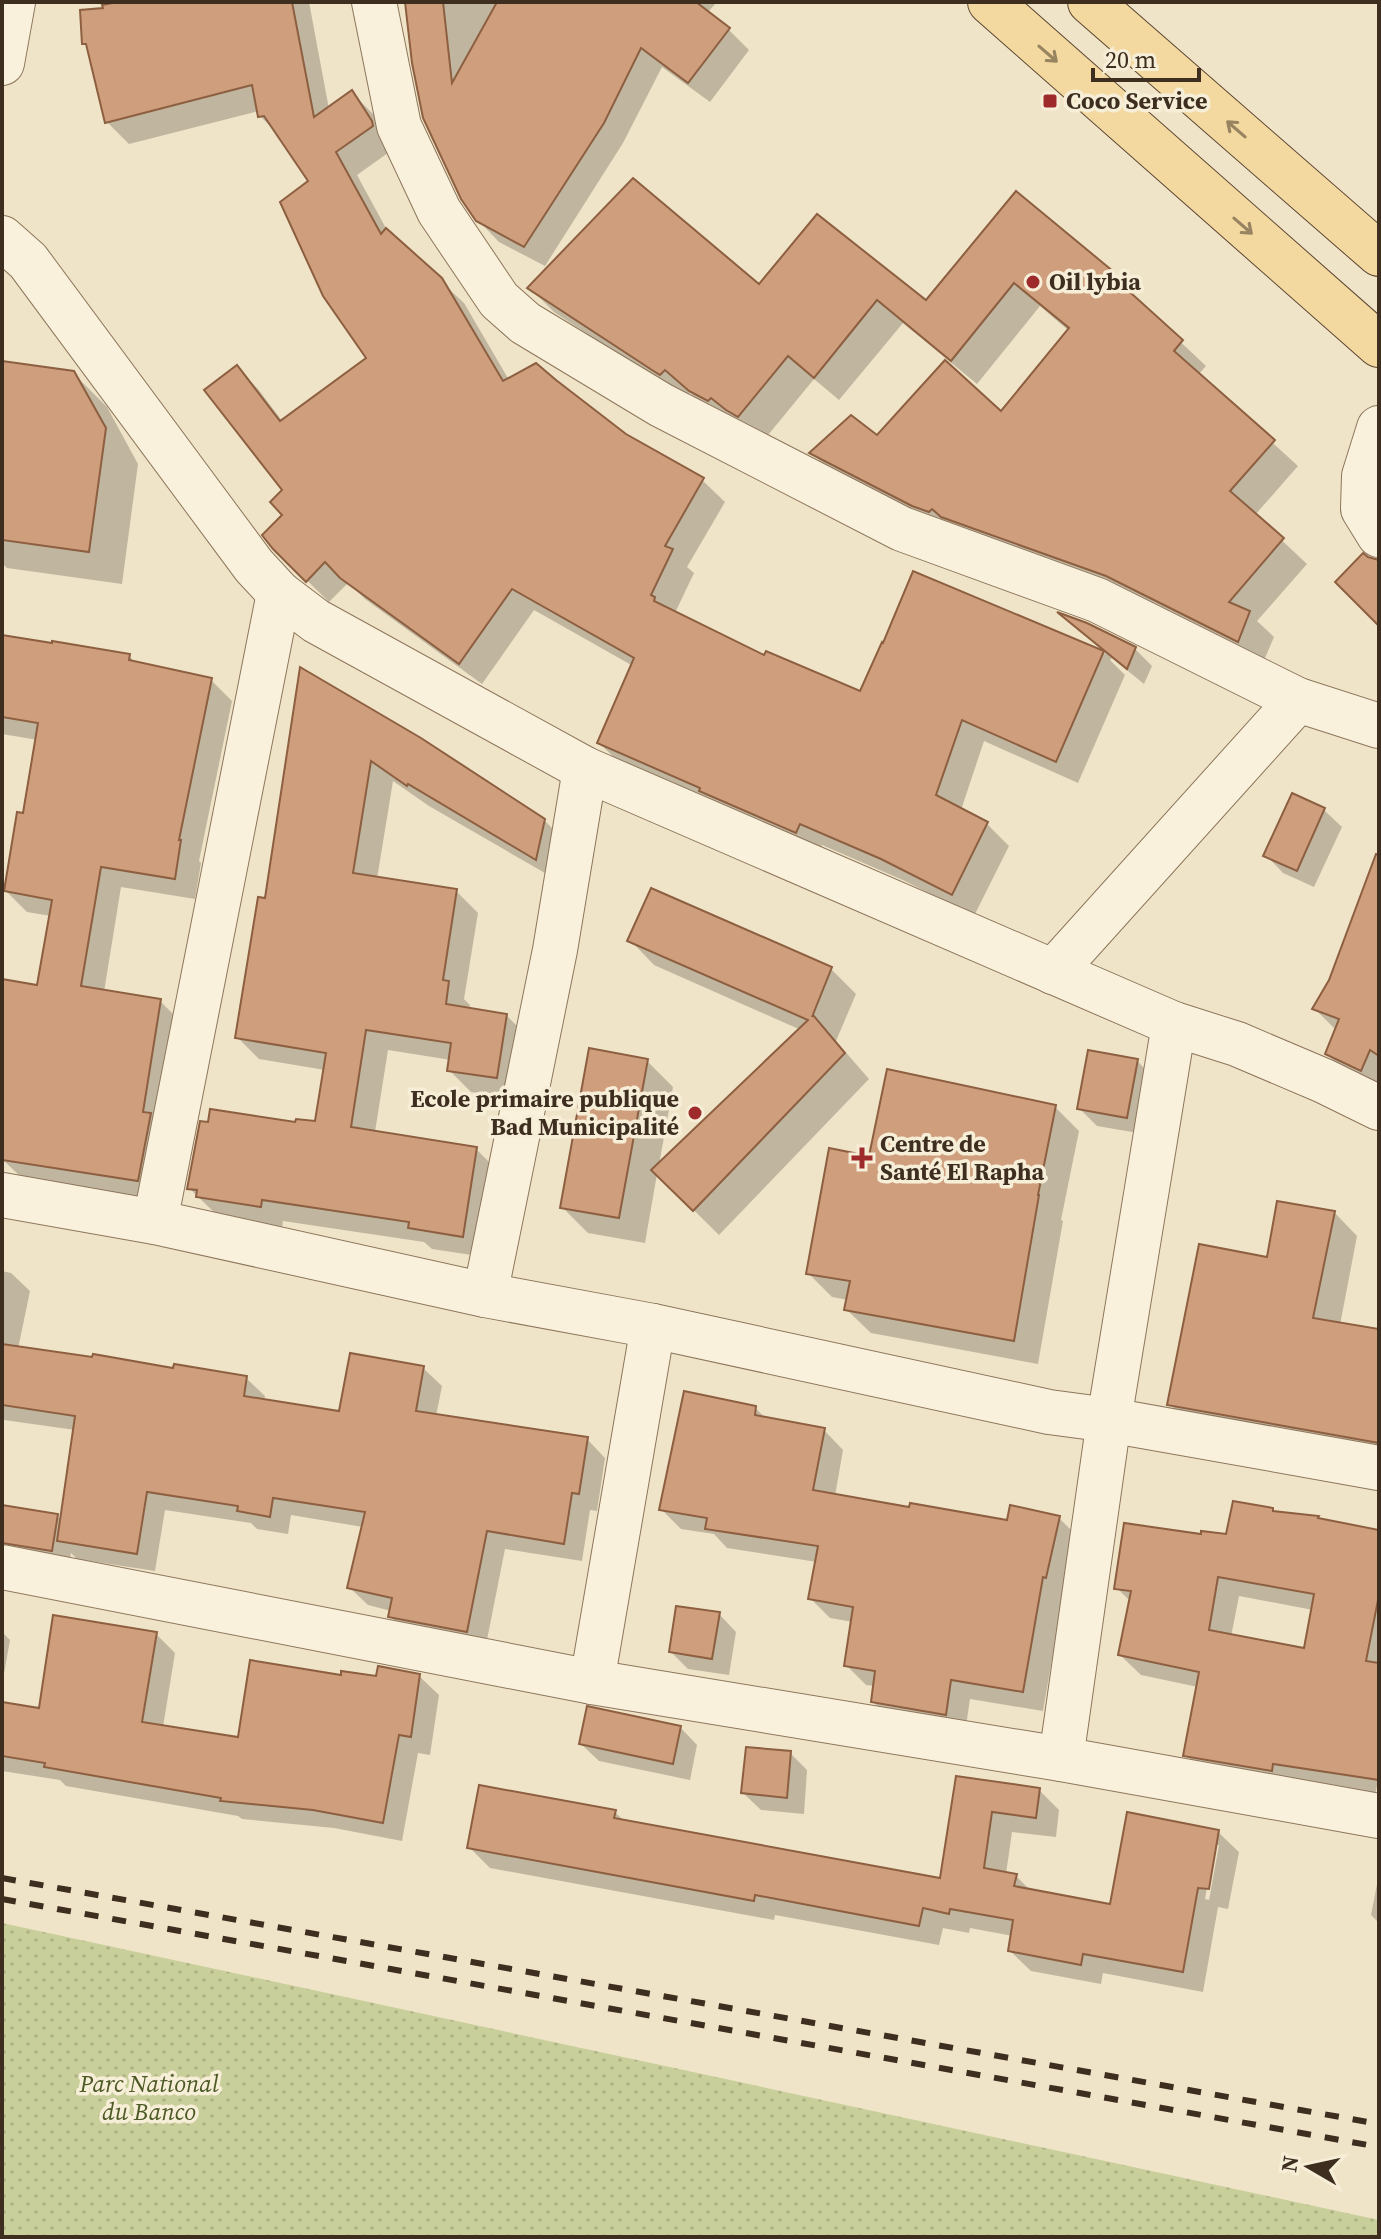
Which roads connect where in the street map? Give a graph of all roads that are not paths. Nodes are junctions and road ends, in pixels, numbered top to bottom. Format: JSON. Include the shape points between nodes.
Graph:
{"nodes":[{"id":1,"x":13,"y":2,"type":"edge"},
{"id":2,"x":374,"y":2,"type":"edge"},
{"id":3,"x":990,"y":2,"type":"edge"},
{"id":4,"x":1099,"y":5,"type":"edge"},
{"id":5,"x":2,"y":63,"type":"edge"},
{"id":6,"x":2,"y":238,"type":"edge"},
{"id":7,"x":1379,"y":254,"type":"edge"},
{"id":8,"x":1379,"y":345,"type":"edge"},
{"id":9,"x":1379,"y":428,"type":"edge"},
{"id":10,"x":1379,"y":535,"type":"edge"},
{"id":11,"x":279,"y":593,"type":"junction"},
{"id":12,"x":1298,"y":700,"type":"junction"},
{"id":13,"x":1379,"y":726,"type":"edge"},
{"id":14,"x":585,"y":769,"type":"junction"},
{"id":15,"x":1053,"y":972,"type":"junction"},
{"id":16,"x":1174,"y":1024,"type":"junction"},
{"id":17,"x":1379,"y":1108,"type":"edge"},
{"id":18,"x":2,"y":1195,"type":"edge"},
{"id":19,"x":155,"y":1222,"type":"junction"},
{"id":20,"x":485,"y":1295,"type":"junction"},
{"id":21,"x":653,"y":1326,"type":"junction"},
{"id":22,"x":1109,"y":1420,"type":"junction"},
{"id":23,"x":1379,"y":1468,"type":"edge"},
{"id":24,"x":2,"y":1567,"type":"edge"},
{"id":25,"x":592,"y":1682,"type":"junction"},
{"id":26,"x":1061,"y":1759,"type":"junction"},
{"id":27,"x":1379,"y":1816,"type":"edge"}],
"edges":[{"from":1,"to":5,"type":"street"},
{"from":2,"to":12,"type":"street","via":[[399,126],[432,197],[499,300],[525,323],[661,405],[902,529],[1097,600]]},
{"from":3,"to":8,"type":"main road","one_way":true},
{"from":7,"to":4,"type":"main road","one_way":true},
{"from":6,"to":11,"type":"street","via":[[28,261]]},
{"from":9,"to":10,"type":"street","via":[[1364,476],[1363,509]]},
{"from":11,"to":14,"type":"street","via":[[355,644]]},
{"from":11,"to":19,"type":"street"},
{"from":12,"to":13,"type":"street"},
{"from":12,"to":15,"type":"street"},
{"from":14,"to":15,"type":"street"},
{"from":14,"to":20,"type":"street","via":[[555,950]]},
{"from":15,"to":16,"type":"street"},
{"from":16,"to":17,"type":"street","via":[[1237,1044]]},
{"from":16,"to":22,"type":"street"},
{"from":18,"to":19,"type":"street"},
{"from":19,"to":20,"type":"street"},
{"from":20,"to":21,"type":"street"},
{"from":21,"to":22,"type":"street","via":[[1049,1412]]},
{"from":21,"to":25,"type":"street"},
{"from":22,"to":23,"type":"street"},
{"from":22,"to":26,"type":"street"},
{"from":24,"to":25,"type":"street"},
{"from":25,"to":26,"type":"street"},
{"from":26,"to":27,"type":"street"}]}
